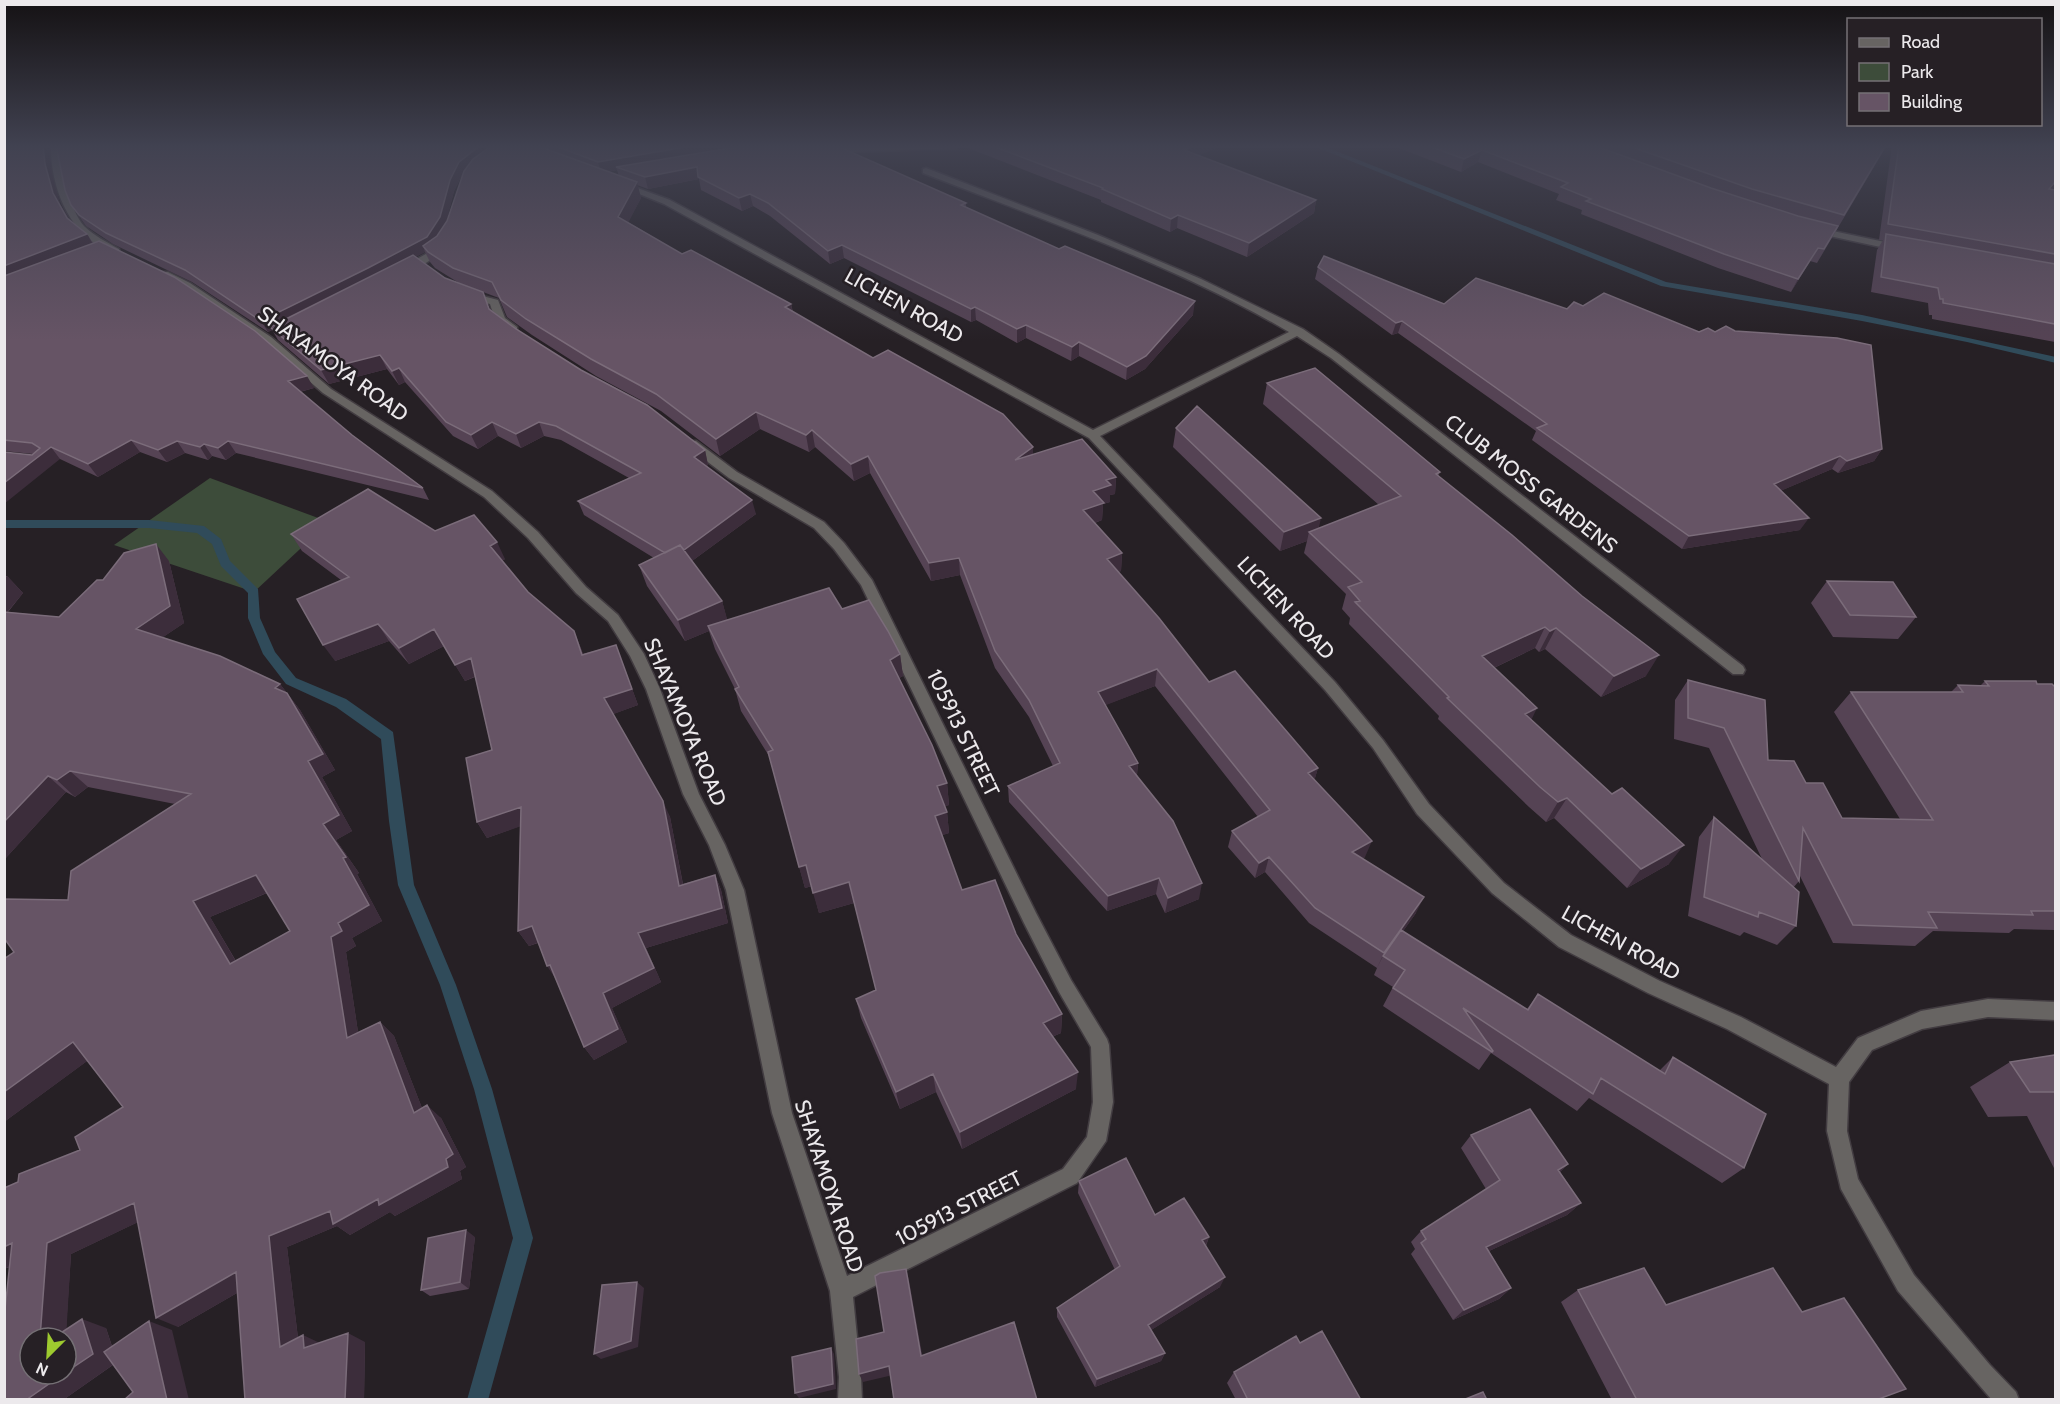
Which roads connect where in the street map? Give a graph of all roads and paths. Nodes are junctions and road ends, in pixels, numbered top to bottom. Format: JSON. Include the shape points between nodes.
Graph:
{"nodes":[{"id":1,"x":70,"y":211,"type":"edge"},
{"id":2,"x":683,"y":211,"type":"edge"},
{"id":3,"x":1028,"y":211,"type":"edge"},
{"id":4,"x":1806,"y":228,"type":"edge"},
{"id":5,"x":447,"y":240,"type":"edge"},
{"id":6,"x":1907,"y":249,"type":"edge"},
{"id":7,"x":129,"y":257,"type":"edge"},
{"id":8,"x":421,"y":262,"type":"junction"},
{"id":9,"x":150,"y":267,"type":"edge"},
{"id":10,"x":433,"y":274,"type":"edge"},
{"id":11,"x":390,"y":278,"type":"edge"},
{"id":12,"x":456,"y":289,"type":"edge"},
{"id":13,"x":1299,"y":331,"type":"junction"},
{"id":14,"x":527,"y":339,"type":"edge"},
{"id":15,"x":678,"y":432,"type":"edge"},
{"id":16,"x":1093,"y":435,"type":"junction"},
{"id":17,"x":1738,"y":670,"type":"dead end"},
{"id":18,"x":2055,"y":1011,"type":"edge"},
{"id":19,"x":1839,"y":1079,"type":"junction"},
{"id":20,"x":841,"y":1291,"type":"junction"},
{"id":21,"x":850,"y":1400,"type":"edge"},
{"id":22,"x":2008,"y":1400,"type":"edge"}],
"edges":[{"from":1,"to":7,"type":"street","via":[[82,230],[102,248]]},
{"from":2,"to":16,"type":"street","name":"LICHEN ROAD"},
{"from":3,"to":13,"type":"street","name":"CLUB MOSS GARDENS","via":[[1181,274]]},
{"from":4,"to":6,"type":"street"},
{"from":5,"to":8,"type":"street"},
{"from":8,"to":10,"type":"street"},
{"from":8,"to":11,"type":"street"},
{"from":9,"to":20,"type":"street","name":"SHAYAMOYA ROAD","via":[[271,337],[327,391],[488,494],[613,618],[637,654],[653,689],[691,794],[735,890],[782,1113]]},
{"from":12,"to":14,"type":"street","via":[[494,302],[500,319]]},
{"from":13,"to":16,"type":"street"},
{"from":13,"to":17,"type":"street","name":"CLUB MOSS GARDENS"},
{"from":15,"to":20,"type":"street","name":"105913 STREET","via":[[733,475],[819,525],[867,583],[1030,918],[1100,1045],[1103,1102],[1096,1141],[1070,1176]]},
{"from":16,"to":19,"type":"street","name":"LICHEN ROAD","via":[[1330,686],[1378,744],[1423,809],[1498,888],[1565,941]]},
{"from":18,"to":19,"type":"street","via":[[1988,1008],[1921,1020],[1864,1044]]},
{"from":19,"to":22,"type":"street","via":[[1837,1131],[1848,1182],[1906,1283]]},
{"from":20,"to":21,"type":"street","name":"SHAYAMOYA ROAD"}]}
